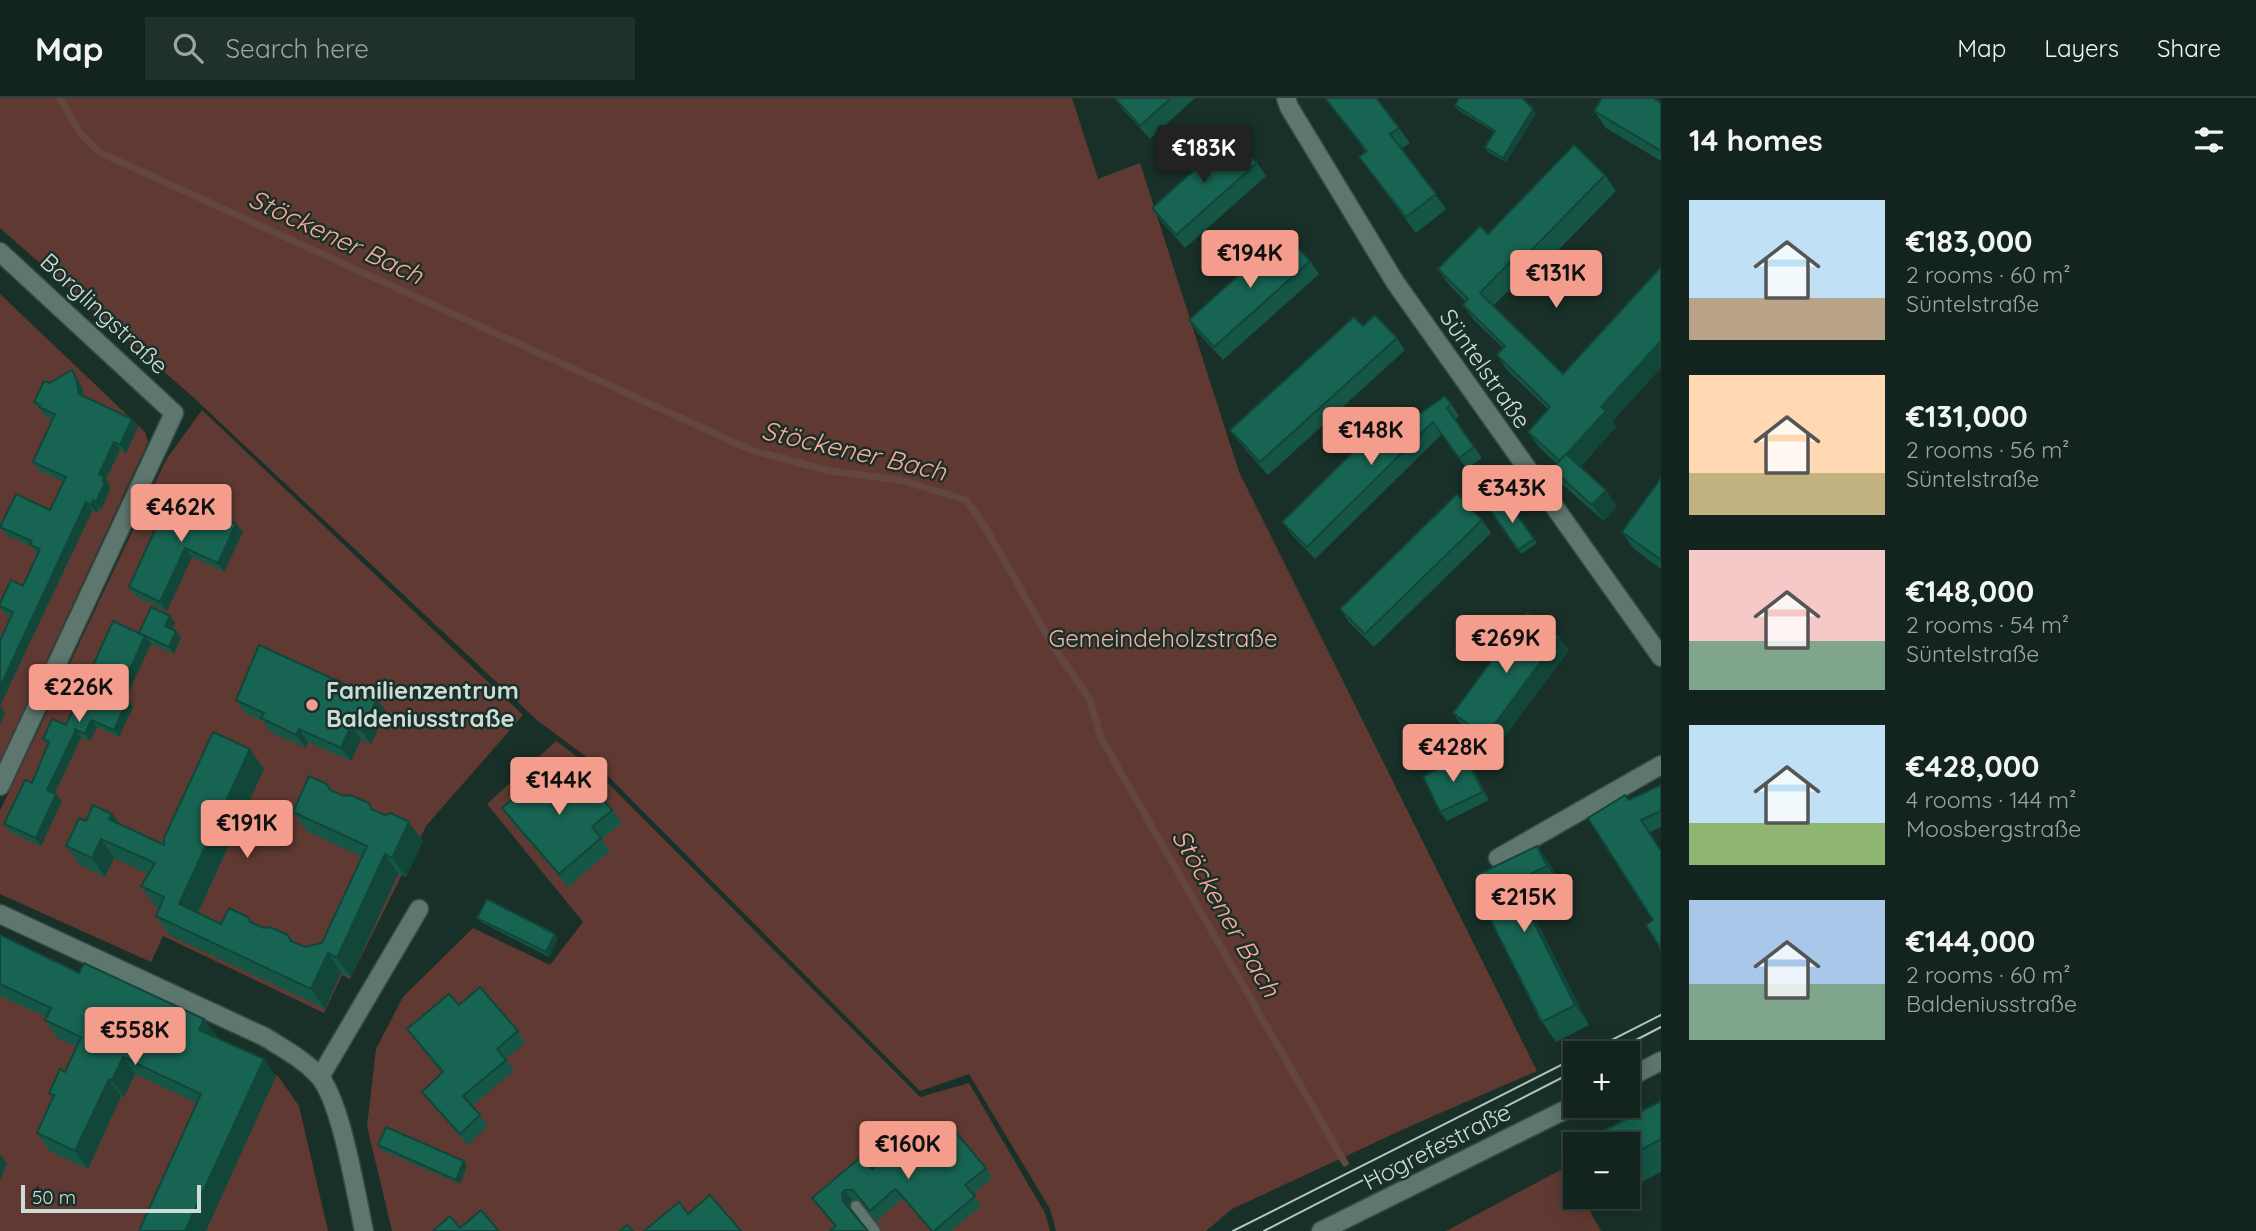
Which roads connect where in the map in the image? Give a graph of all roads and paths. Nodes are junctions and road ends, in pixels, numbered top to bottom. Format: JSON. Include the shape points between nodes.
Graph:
{"nodes":[{"id":1,"x":1286,"y":98,"type":"edge"},
{"id":2,"x":0,"y":251,"type":"edge"},
{"id":3,"x":1661,"y":657,"type":"edge"},
{"id":4,"x":1661,"y":765,"type":"edge"},
{"id":5,"x":0,"y":786,"type":"edge"},
{"id":6,"x":1498,"y":858,"type":"dead end"},
{"id":7,"x":419,"y":909,"type":"dead end"},
{"id":8,"x":0,"y":914,"type":"edge"},
{"id":9,"x":1661,"y":1061,"type":"edge"},
{"id":10,"x":1640,"y":1072,"type":"edge"},
{"id":11,"x":320,"y":1077,"type":"junction"},
{"id":12,"x":1563,"y":1111,"type":"edge"},
{"id":13,"x":856,"y":1206,"type":"edge"},
{"id":14,"x":364,"y":1231,"type":"edge"},
{"id":15,"x":876,"y":1231,"type":"edge"},
{"id":16,"x":1321,"y":1231,"type":"edge"}],
"edges":[{"from":1,"to":3,"type":"street","name":"Süntelstraße","via":[[1395,282]]},
{"from":2,"to":5,"type":"street","name":"Borglingstraße","via":[[174,413]]},
{"from":4,"to":6,"type":"street"},
{"from":7,"to":11,"type":"street"},
{"from":8,"to":11,"type":"street","via":[[265,1037]]},
{"from":9,"to":10,"type":"street"},
{"from":11,"to":14,"type":"street","via":[[334,1101]]},
{"from":12,"to":16,"type":"street","name":"Hogrefestraße"},
{"from":13,"to":15,"type":"lane"}]}
